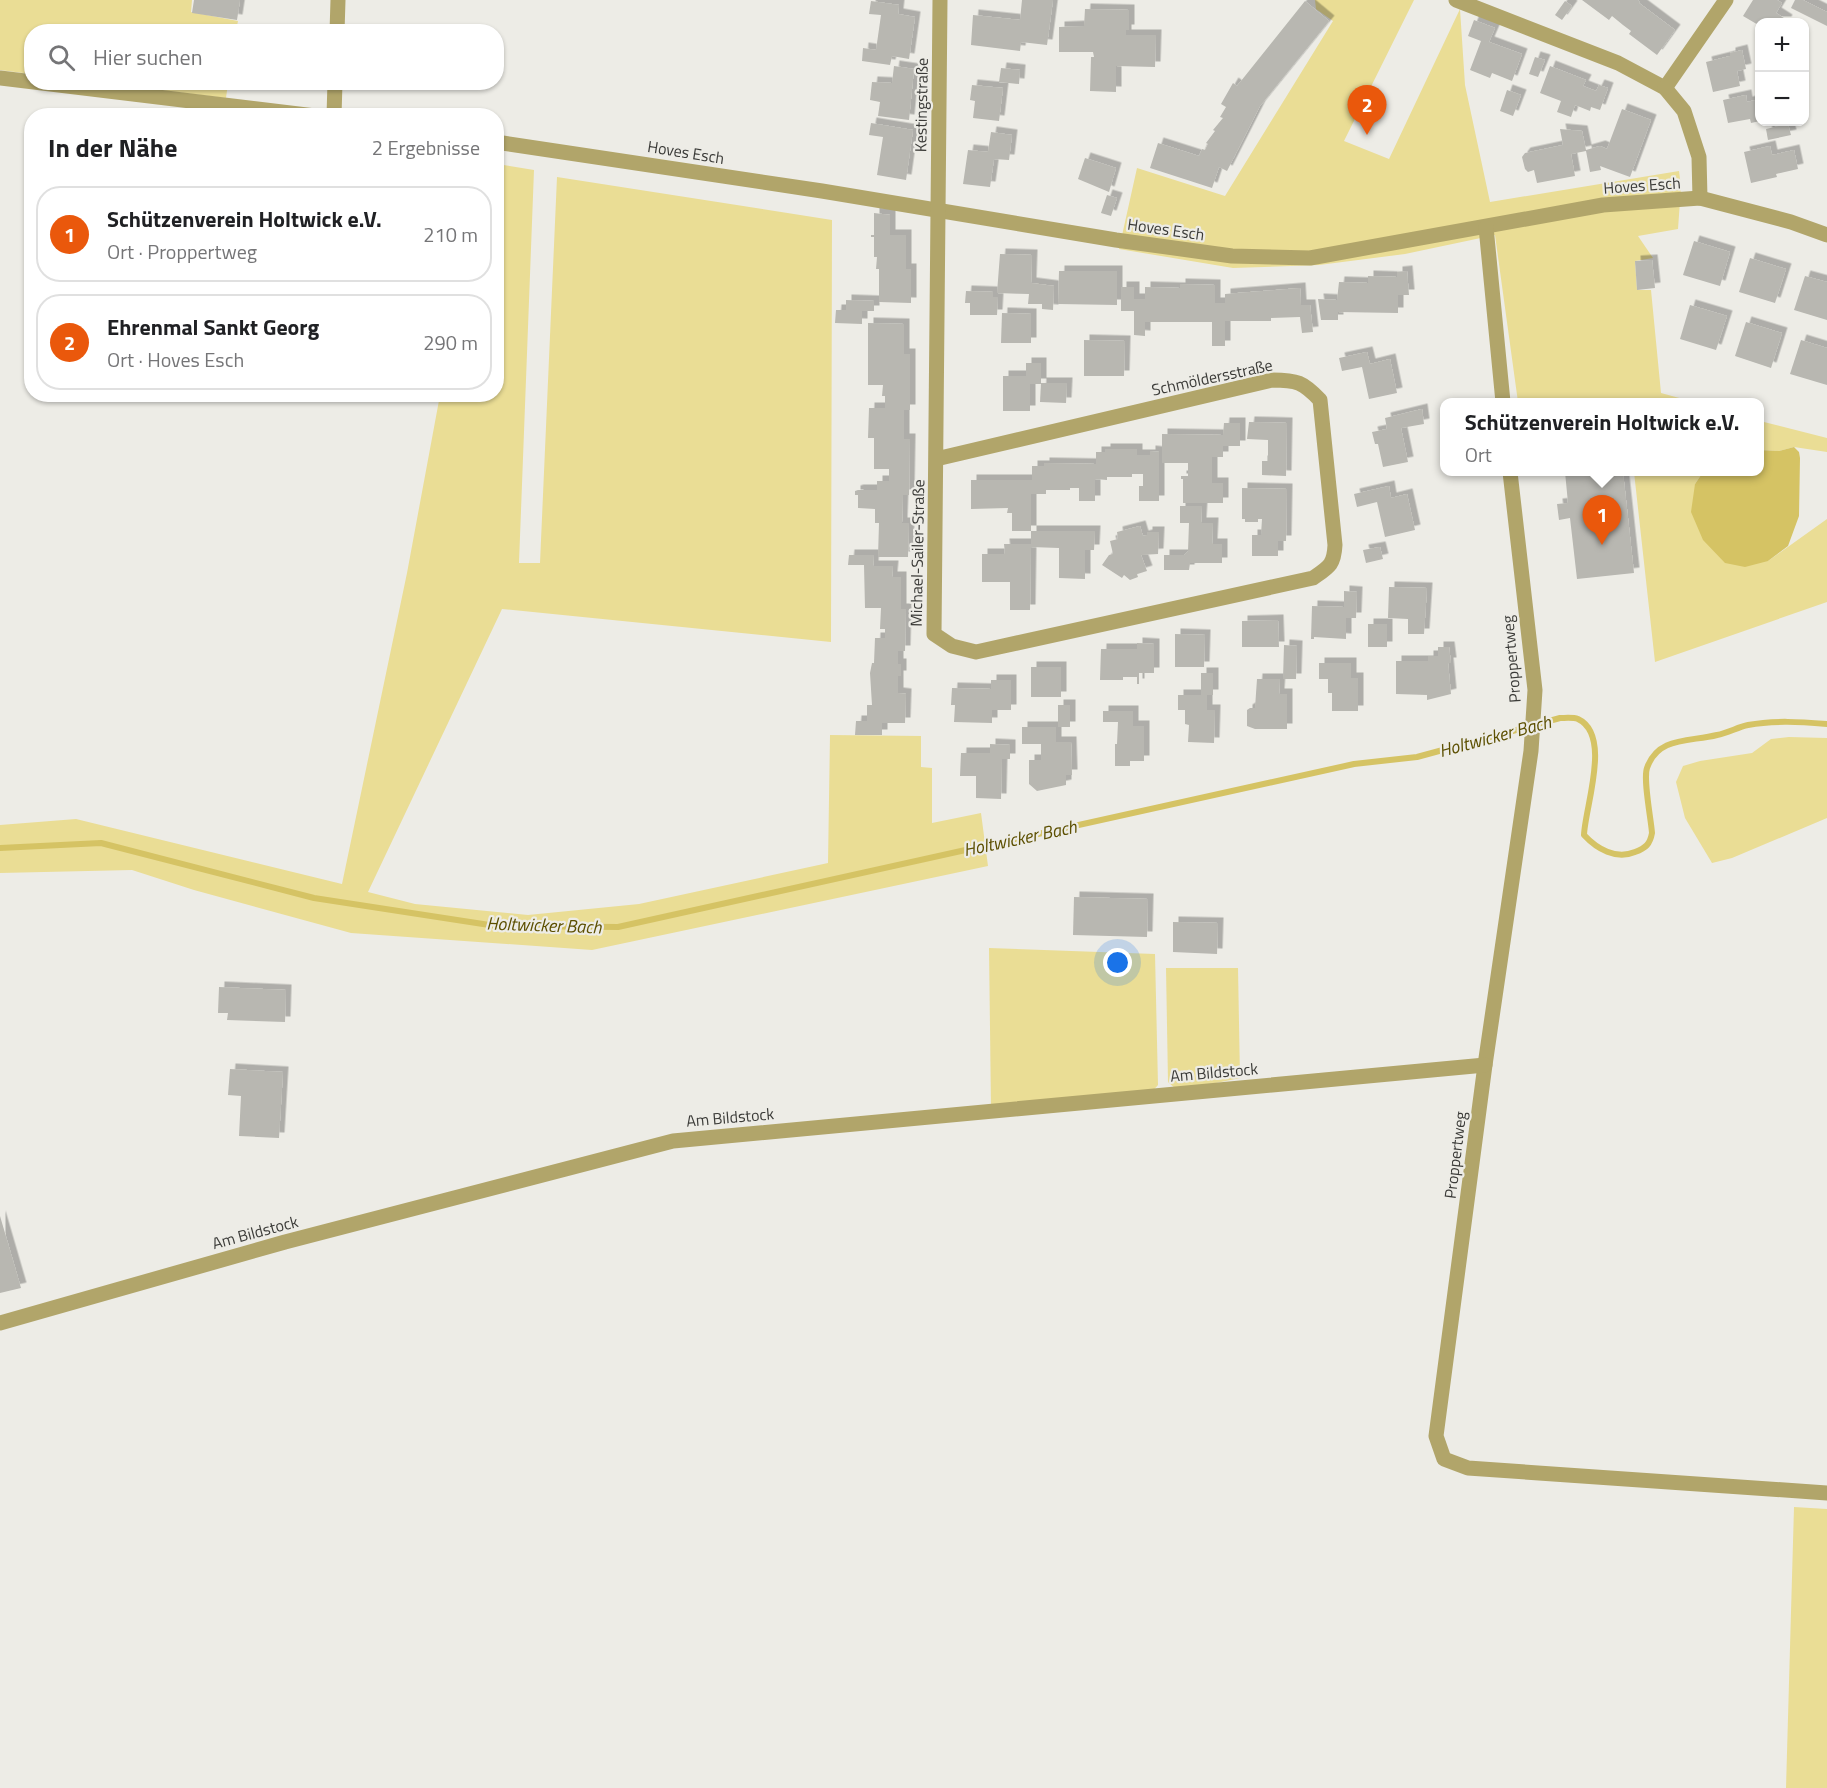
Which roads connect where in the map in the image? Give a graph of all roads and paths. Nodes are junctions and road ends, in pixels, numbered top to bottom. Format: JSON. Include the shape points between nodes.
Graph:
{"nodes":[{"id":1,"x":338,"y":0,"type":"edge"},
{"id":2,"x":940,"y":0,"type":"edge"},
{"id":3,"x":1456,"y":0,"type":"edge"},
{"id":4,"x":1726,"y":0,"type":"edge"},
{"id":5,"x":337,"y":24,"type":"edge"},
{"id":6,"x":0,"y":78,"type":"edge"},
{"id":7,"x":24,"y":81,"type":"edge"},
{"id":8,"x":1665,"y":88,"type":"junction"},
{"id":9,"x":99,"y":90,"type":"edge"},
{"id":10,"x":335,"y":90,"type":"edge"},
{"id":11,"x":249,"y":108,"type":"edge"},
{"id":12,"x":334,"y":108,"type":"edge"},
{"id":13,"x":504,"y":143,"type":"edge"},
{"id":14,"x":1700,"y":198,"type":"junction"},
{"id":15,"x":938,"y":210,"type":"junction"},
{"id":16,"x":1485,"y":227,"type":"junction"},
{"id":17,"x":1827,"y":235,"type":"edge"},
{"id":18,"x":1503,"y":398,"type":"edge"},
{"id":19,"x":936,"y":459,"type":"junction"},
{"id":20,"x":1511,"y":476,"type":"edge"},
{"id":21,"x":1326,"y":569,"type":"joint"},
{"id":22,"x":1485,"y":1065,"type":"junction"},
{"id":23,"x":0,"y":1323,"type":"edge"},
{"id":24,"x":1827,"y":1493,"type":"edge"}],
"edges":[{"from":1,"to":5,"type":"street"},
{"from":2,"to":15,"type":"street","name":"Kestingstraße"},
{"from":3,"to":8,"type":"street","via":[[1618,63]]},
{"from":4,"to":8,"type":"street"},
{"from":6,"to":7,"type":"street"},
{"from":8,"to":14,"type":"street","via":[[1684,111],[1699,157]]},
{"from":9,"to":11,"type":"street"},
{"from":10,"to":12,"type":"street"},
{"from":13,"to":15,"type":"street","name":"Hoves Esch"},
{"from":14,"to":16,"type":"street","name":"Hoves Esch","via":[[1603,205]]},
{"from":14,"to":17,"type":"street","name":"Hoves Esch"},
{"from":15,"to":16,"type":"street","name":"Hoves Esch","via":[[1232,256],[1310,258]]},
{"from":15,"to":19,"type":"street","name":"Michael-Sailer-Straße"},
{"from":16,"to":18,"type":"street"},
{"from":19,"to":21,"type":"street","name":"Schmöldersstraße","via":[[1272,380],[1294,380],[1320,400],[1335,545],[1334,560]]},
{"from":19,"to":21,"type":"street","name":"Michael-Sailer-Straße","via":[[934,634],[952,646],[976,652],[1313,578]]},
{"from":20,"to":22,"type":"street","name":"Proppertweg","via":[[1535,690],[1532,751]]},
{"from":22,"to":23,"type":"street","name":"Am Bildstock","via":[[673,1141],[285,1242]]},
{"from":22,"to":24,"type":"street","name":"Proppertweg","via":[[1436,1436],[1444,1459],[1468,1468]]}]}
